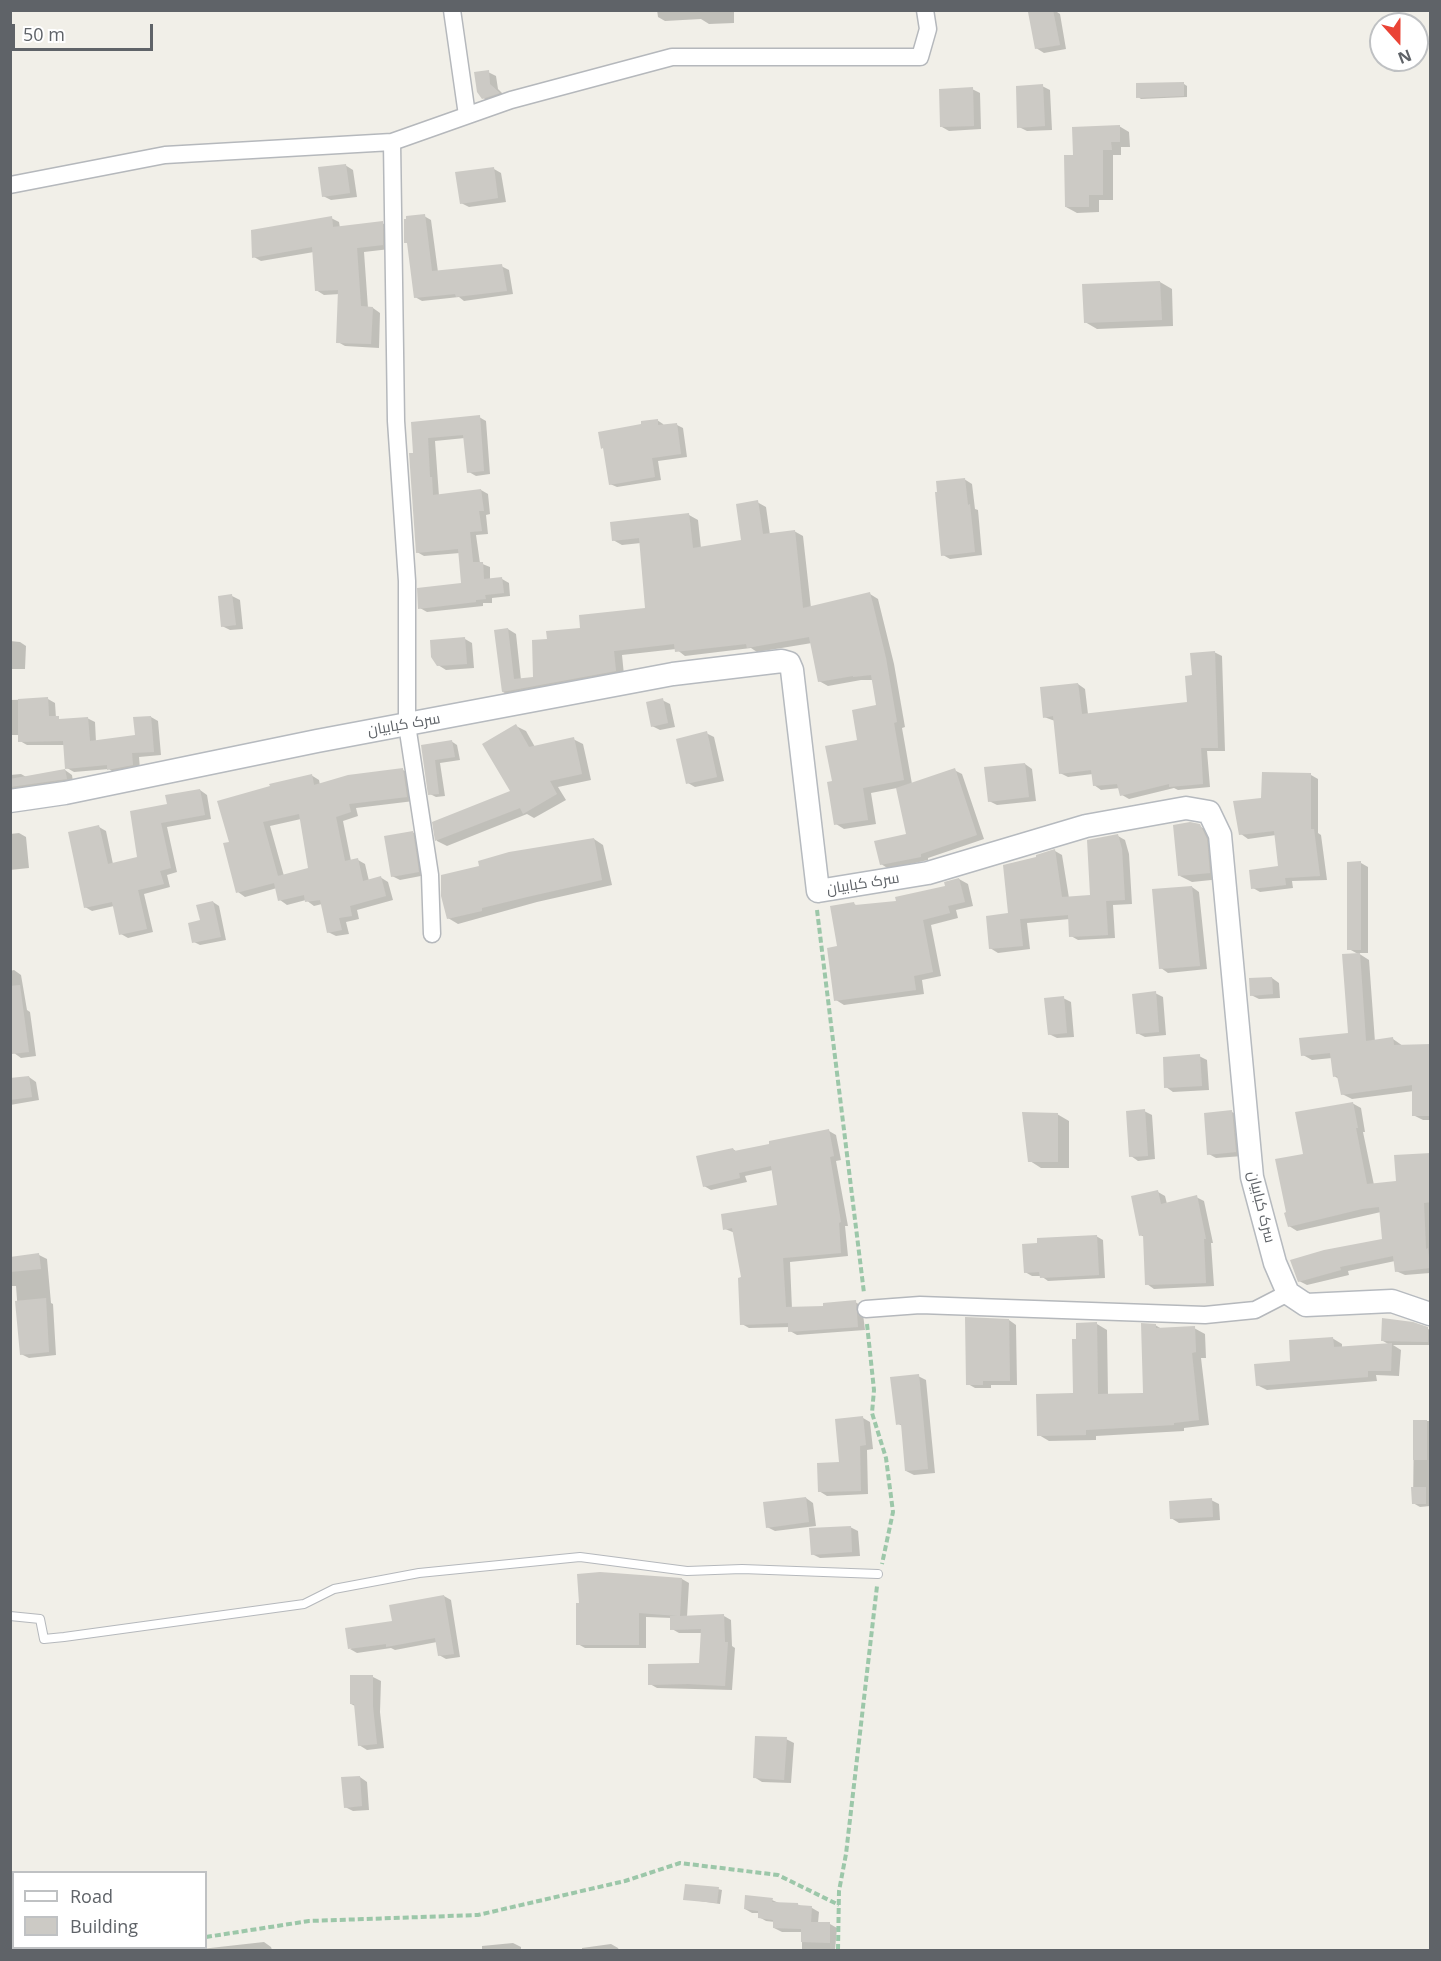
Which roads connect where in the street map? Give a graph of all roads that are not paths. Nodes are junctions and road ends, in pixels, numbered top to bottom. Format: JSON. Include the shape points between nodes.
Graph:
{"nodes":[{"id":1,"x":452,"y":10,"type":"edge"},
{"id":2,"x":925,"y":10,"type":"edge"},
{"id":3,"x":467,"y":115,"type":"junction"},
{"id":4,"x":392,"y":142,"type":"junction"},
{"id":5,"x":10,"y":185,"type":"edge"},
{"id":6,"x":407,"y":725,"type":"junction"},
{"id":7,"x":10,"y":801,"type":"edge"},
{"id":8,"x":432,"y":934,"type":"dead end"},
{"id":9,"x":1288,"y":1293,"type":"junction"},
{"id":10,"x":866,"y":1309,"type":"road end"},
{"id":11,"x":1431,"y":1314,"type":"edge"},
{"id":12,"x":878,"y":1574,"type":"road end"},
{"id":13,"x":10,"y":1616,"type":"edge"}],
"edges":[{"from":1,"to":3,"type":"street"},
{"from":2,"to":3,"type":"street","via":[[928,29],[920,57],[672,57]]},
{"from":3,"to":4,"type":"street"},
{"from":4,"to":5,"type":"street","via":[[165,155]]},
{"from":4,"to":6,"type":"street","via":[[396,421],[407,581]]},
{"from":6,"to":7,"type":"street","name":"سرک کبابیان"},
{"from":6,"to":8,"type":"street","via":[[430,875]]},
{"from":6,"to":9,"type":"street","name":"سرک کبابیان","via":[[673,674],[789,663],[818,891],[928,873],[1086,826],[1186,808],[1209,812],[1220,835],[1252,1177],[1275,1263]]},
{"from":9,"to":10,"type":"street","via":[[1255,1310],[1205,1315],[920,1305]]},
{"from":9,"to":11,"type":"street","via":[[1306,1305],[1392,1301]]},
{"from":12,"to":13,"type":"lane","via":[[687,1571],[580,1557],[419,1573],[334,1589],[304,1604],[64,1637],[44,1639],[40,1619]]}]}
